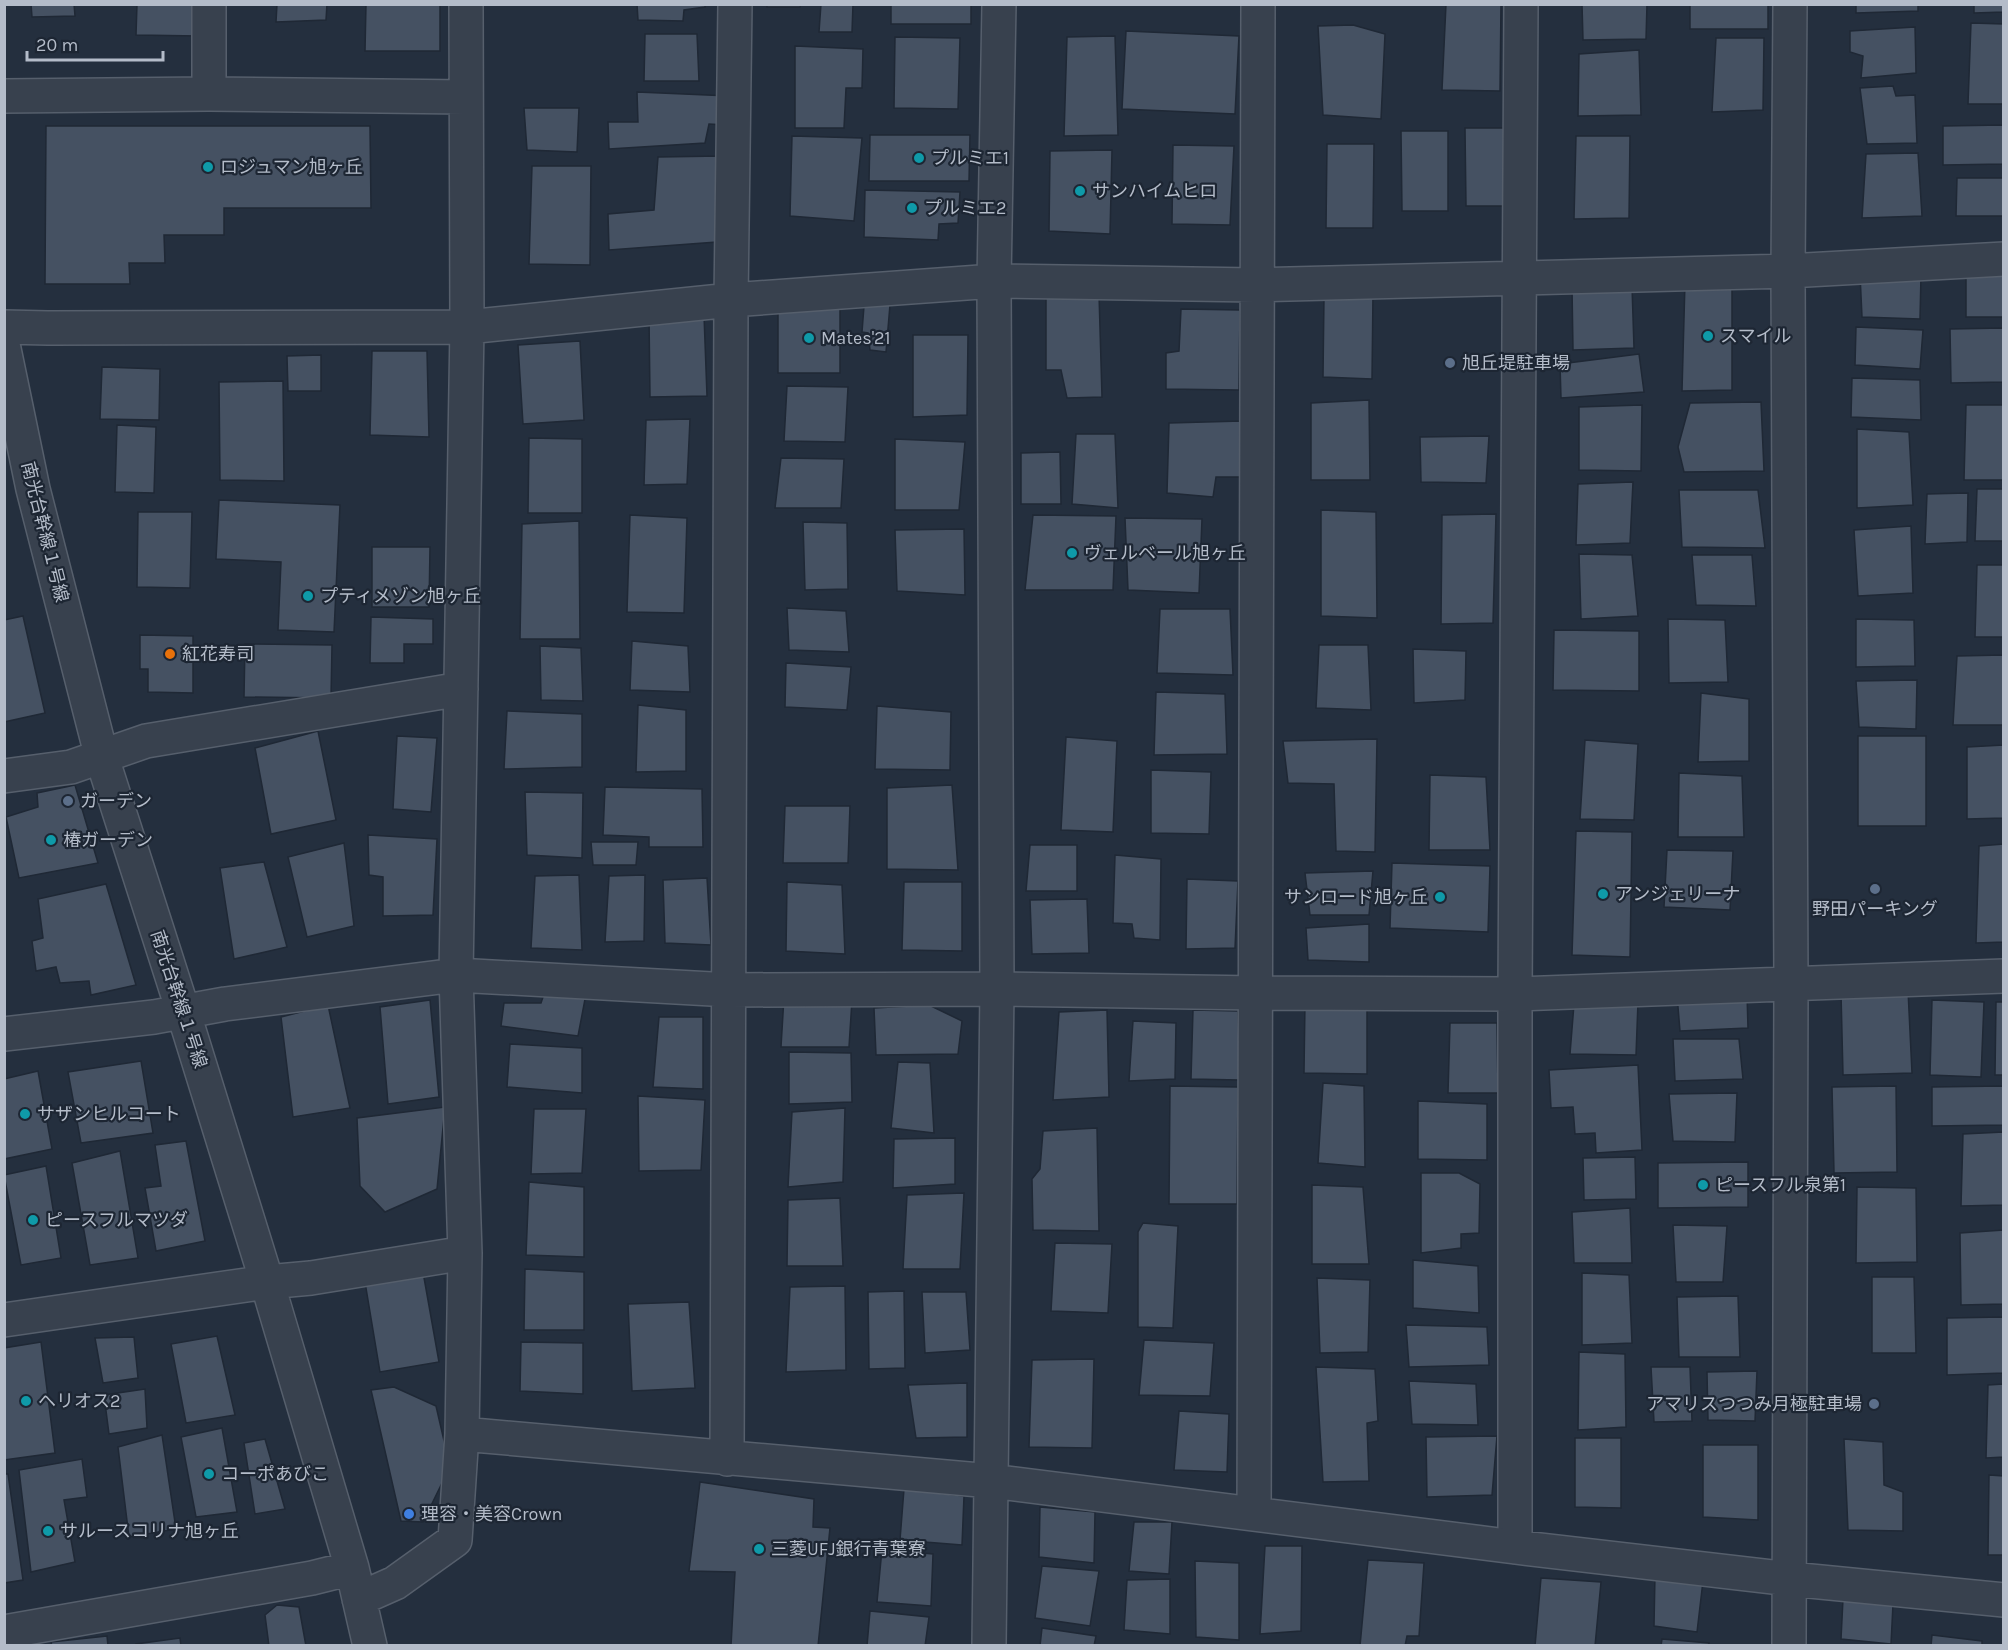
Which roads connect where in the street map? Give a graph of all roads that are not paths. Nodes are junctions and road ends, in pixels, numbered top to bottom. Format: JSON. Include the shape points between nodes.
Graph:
{"nodes":[{"id":1,"x":209,"y":4,"type":"edge"},
{"id":2,"x":466,"y":4,"type":"edge"},
{"id":3,"x":735,"y":4,"type":"edge"},
{"id":4,"x":999,"y":4,"type":"edge"},
{"id":5,"x":1258,"y":4,"type":"edge"},
{"id":6,"x":1521,"y":4,"type":"edge"},
{"id":7,"x":1791,"y":4,"type":"edge"},
{"id":8,"x":209,"y":94,"type":"junction"},
{"id":9,"x":4,"y":96,"type":"edge"},
{"id":10,"x":465,"y":97,"type":"junction"},
{"id":11,"x":2004,"y":260,"type":"edge"},
{"id":12,"x":1788,"y":272,"type":"junction"},
{"id":13,"x":1520,"y":277,"type":"junction"},
{"id":14,"x":994,"y":281,"type":"junction"},
{"id":15,"x":1256,"y":285,"type":"junction"},
{"id":16,"x":731,"y":300,"type":"junction"},
{"id":17,"x":4,"y":327,"type":"edge"},
{"id":18,"x":466,"y":327,"type":"junction"},
{"id":19,"x":4,"y":349,"type":"edge"},
{"id":20,"x":19,"y":492,"type":"edge"},
{"id":21,"x":461,"y":689,"type":"junction"},
{"id":22,"x":102,"y":758,"type":"junction"},
{"id":23,"x":4,"y":776,"type":"edge"},
{"id":24,"x":456,"y":975,"type":"junction"},
{"id":25,"x":2004,"y":976,"type":"edge"},
{"id":26,"x":1791,"y":983,"type":"junction"},
{"id":27,"x":997,"y":988,"type":"junction"},
{"id":28,"x":730,"y":990,"type":"junction"},
{"id":29,"x":1257,"y":993,"type":"junction"},
{"id":30,"x":1515,"y":994,"type":"junction"},
{"id":31,"x":183,"y":1011,"type":"junction"},
{"id":32,"x":4,"y":1034,"type":"edge"},
{"id":33,"x":465,"y":1253,"type":"junction"},
{"id":34,"x":267,"y":1282,"type":"junction"},
{"id":35,"x":4,"y":1320,"type":"edge"},
{"id":36,"x":462,"y":1434,"type":"junction"},
{"id":37,"x":727,"y":1459,"type":"junction"},
{"id":38,"x":992,"y":1481,"type":"junction"},
{"id":39,"x":1254,"y":1514,"type":"junction"},
{"id":40,"x":1515,"y":1547,"type":"junction"},
{"id":41,"x":352,"y":1568,"type":"junction"},
{"id":42,"x":1790,"y":1579,"type":"junction"},
{"id":43,"x":359,"y":1599,"type":"junction"},
{"id":44,"x":2004,"y":1600,"type":"edge"},
{"id":45,"x":4,"y":1632,"type":"edge"},
{"id":46,"x":370,"y":1646,"type":"edge"},
{"id":47,"x":989,"y":1646,"type":"edge"},
{"id":48,"x":1789,"y":1646,"type":"edge"}],
"edges":[{"from":1,"to":8,"type":"street"},
{"from":2,"to":10,"type":"street"},
{"from":3,"to":16,"type":"street"},
{"from":4,"to":14,"type":"street"},
{"from":5,"to":15,"type":"street"},
{"from":6,"to":13,"type":"street"},
{"from":7,"to":12,"type":"street"},
{"from":8,"to":9,"type":"street"},
{"from":8,"to":10,"type":"street"},
{"from":10,"to":18,"type":"street"},
{"from":11,"to":12,"type":"street"},
{"from":12,"to":13,"type":"street"},
{"from":12,"to":26,"type":"street"},
{"from":13,"to":15,"type":"street"},
{"from":13,"to":30,"type":"street"},
{"from":14,"to":15,"type":"street"},
{"from":14,"to":16,"type":"street"},
{"from":14,"to":27,"type":"street"},
{"from":15,"to":29,"type":"street"},
{"from":16,"to":18,"type":"street"},
{"from":16,"to":28,"type":"street"},
{"from":17,"to":18,"type":"street"},
{"from":18,"to":21,"type":"street"},
{"from":19,"to":20,"type":"street","name":"南光台幹線１号線"},
{"from":20,"to":22,"type":"street","name":"南光台幹線１号線"},
{"from":21,"to":22,"type":"street","via":[[146,741]]},
{"from":21,"to":24,"type":"street"},
{"from":22,"to":23,"type":"street","via":[[71,767]]},
{"from":22,"to":31,"type":"street","name":"南光台幹線１号線"},
{"from":24,"to":28,"type":"street"},
{"from":24,"to":31,"type":"street"},
{"from":24,"to":33,"type":"street"},
{"from":25,"to":26,"type":"street"},
{"from":26,"to":30,"type":"street"},
{"from":26,"to":42,"type":"street"},
{"from":27,"to":28,"type":"street"},
{"from":27,"to":29,"type":"street"},
{"from":27,"to":38,"type":"street"},
{"from":28,"to":37,"type":"street"},
{"from":29,"to":30,"type":"street"},
{"from":29,"to":39,"type":"street"},
{"from":30,"to":40,"type":"street"},
{"from":31,"to":32,"type":"street"},
{"from":31,"to":34,"type":"street","name":"南光台幹線１号線"},
{"from":33,"to":34,"type":"street"},
{"from":33,"to":36,"type":"street"},
{"from":34,"to":35,"type":"street"},
{"from":34,"to":41,"type":"street","name":"南光台幹線１号線"},
{"from":36,"to":37,"type":"street"},
{"from":36,"to":43,"type":"street","via":[[455,1540],[395,1583]]},
{"from":37,"to":38,"type":"street"},
{"from":38,"to":39,"type":"street"},
{"from":38,"to":47,"type":"street"},
{"from":39,"to":40,"type":"street"},
{"from":40,"to":42,"type":"street"},
{"from":41,"to":43,"type":"street","name":"南光台幹線１号線"},
{"from":41,"to":45,"type":"street"},
{"from":42,"to":44,"type":"street"},
{"from":42,"to":48,"type":"street"},
{"from":43,"to":46,"type":"street","name":"南光台幹線１号線"}]}
